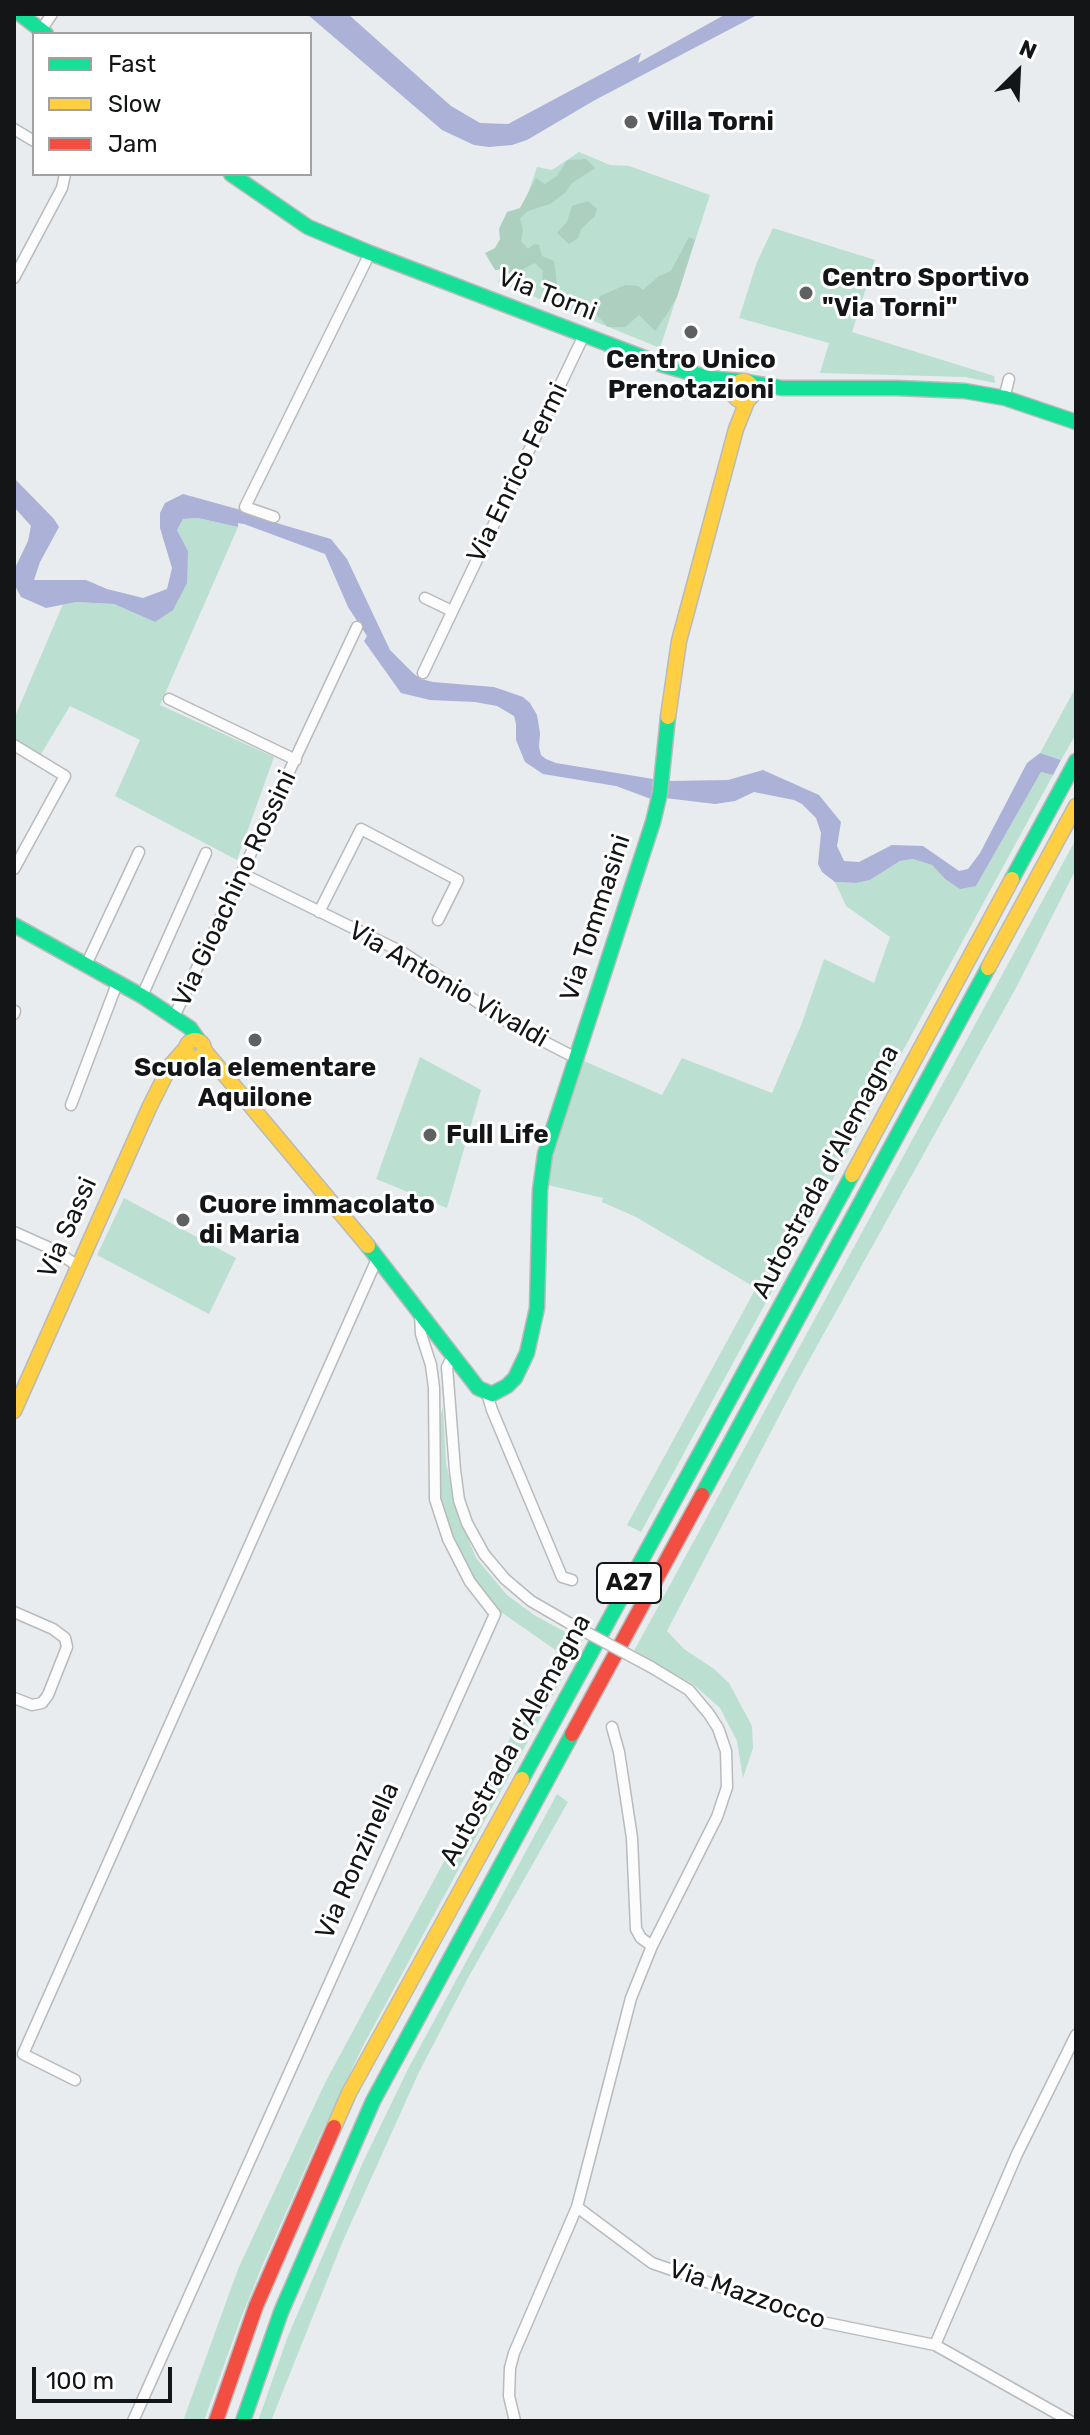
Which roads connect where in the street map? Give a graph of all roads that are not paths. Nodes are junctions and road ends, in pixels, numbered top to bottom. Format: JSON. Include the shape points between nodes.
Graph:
{"nodes":[{"id":1,"x":20,"y":14,"type":"edge"},
{"id":2,"x":52,"y":14,"type":"edge"},
{"id":3,"x":44,"y":32,"type":"edge"},
{"id":4,"x":14,"y":129,"type":"edge"},
{"id":5,"x":32,"y":140,"type":"edge"},
{"id":6,"x":65,"y":176,"type":"edge"},
{"id":7,"x":234,"y":176,"type":"edge"},
{"id":8,"x":370,"y":253,"type":"junction"},
{"id":9,"x":14,"y":278,"type":"edge"},
{"id":10,"x":584,"y":335,"type":"junction"},
{"id":11,"x":1009,"y":379,"type":"dead end"},
{"id":12,"x":743,"y":391,"type":"junction"},
{"id":13,"x":1004,"y":398,"type":"junction"},
{"id":14,"x":1076,"y":422,"type":"edge"},
{"id":15,"x":274,"y":517,"type":"dead end"},
{"id":16,"x":425,"y":598,"type":"dead end"},
{"id":17,"x":452,"y":611,"type":"junction"},
{"id":18,"x":357,"y":627,"type":"dead end"},
{"id":19,"x":423,"y":673,"type":"dead end"},
{"id":20,"x":169,"y":699,"type":"dead end"},
{"id":21,"x":14,"y":745,"type":"edge"},
{"id":22,"x":296,"y":760,"type":"junction"},
{"id":23,"x":1076,"y":761,"type":"edge"},
{"id":24,"x":1076,"y":806,"type":"edge"},
{"id":25,"x":139,"y":852,"type":"dead end"},
{"id":26,"x":206,"y":853,"type":"dead end"},
{"id":27,"x":14,"y":869,"type":"edge"},
{"id":28,"x":243,"y":874,"type":"junction"},
{"id":29,"x":319,"y":912,"type":"junction"},
{"id":30,"x":438,"y":920,"type":"dead end"},
{"id":31,"x":14,"y":925,"type":"edge"},
{"id":32,"x":86,"y":965,"type":"junction"},
{"id":33,"x":118,"y":981,"type":"junction"},
{"id":34,"x":142,"y":996,"type":"junction"},
{"id":35,"x":177,"y":1024,"type":"junction"},
{"id":36,"x":194,"y":1050,"type":"junction"},
{"id":37,"x":576,"y":1058,"type":"junction"},
{"id":38,"x":71,"y":1105,"type":"dead end"},
{"id":39,"x":14,"y":1232,"type":"edge"},
{"id":40,"x":377,"y":1259,"type":"junction"},
{"id":41,"x":78,"y":1266,"type":"junction"},
{"id":42,"x":420,"y":1311,"type":"junction"},
{"id":43,"x":453,"y":1356,"type":"junction"},
{"id":44,"x":483,"y":1390,"type":"junction"},
{"id":45,"x":14,"y":1411,"type":"edge"},
{"id":46,"x":572,"y":1580,"type":"dead end"},
{"id":47,"x":14,"y":1612,"type":"edge"},
{"id":48,"x":14,"y":1698,"type":"edge"},
{"id":49,"x":612,"y":1727,"type":"dead end"},
{"id":50,"x":652,"y":1946,"type":"junction"},
{"id":51,"x":1076,"y":2035,"type":"edge"},
{"id":52,"x":75,"y":2080,"type":"dead end"},
{"id":53,"x":577,"y":2207,"type":"junction"},
{"id":54,"x":935,"y":2345,"type":"junction"},
{"id":55,"x":133,"y":2421,"type":"edge"},
{"id":56,"x":216,"y":2421,"type":"edge"},
{"id":57,"x":243,"y":2421,"type":"edge"},
{"id":58,"x":515,"y":2421,"type":"edge"},
{"id":59,"x":1070,"y":2421,"type":"edge"}],
"edges":[{"from":1,"to":3,"type":"main road"},
{"from":2,"to":3,"type":"street"},
{"from":4,"to":5,"type":"street"},
{"from":6,"to":9,"type":"street"},
{"from":7,"to":8,"type":"main road","name":"Via Torni","via":[[308,227]]},
{"from":8,"to":10,"type":"main road","name":"Via Torni"},
{"from":8,"to":15,"type":"street","via":[[245,507]]},
{"from":10,"to":12,"type":"main road","name":"Via Torni"},
{"from":10,"to":17,"type":"street","name":"Via Enrico Fermi"},
{"from":11,"to":13,"type":"street"},
{"from":12,"to":13,"type":"main road","name":"Via Torni","via":[[897,388]]},
{"from":12,"to":37,"type":"main road","name":"Via Tommasini","via":[[679,641],[660,793]]},
{"from":13,"to":14,"type":"main road","name":"Via Torni"},
{"from":16,"to":17,"type":"street"},
{"from":17,"to":19,"type":"street","name":"Via Enrico Fermi"},
{"from":18,"to":22,"type":"street","name":"Via Gioachino Rossini"},
{"from":20,"to":22,"type":"street","name":"Via Gioachino Rossini"},
{"from":21,"to":27,"type":"street","via":[[65,776]]},
{"from":22,"to":28,"type":"street","name":"Via Gioachino Rossini"},
{"from":23,"to":56,"type":"main road","name":"Autostrada d'Alemagna","number":"A27","via":[[349,2093],[256,2306]]},
{"from":24,"to":57,"type":"main road","name":"Autostrada d'Alemagna","number":"A27","via":[[373,2101],[281,2312]]},
{"from":25,"to":32,"type":"street"},
{"from":26,"to":34,"type":"street"},
{"from":28,"to":29,"type":"street","name":"Via Antonio Vivaldi"},
{"from":28,"to":35,"type":"street","name":"Via Gioachino Rossini"},
{"from":29,"to":30,"type":"street","name":"Via Antonio Vivaldi","via":[[361,829],[458,880]]},
{"from":29,"to":37,"type":"street","name":"Via Antonio Vivaldi","via":[[402,952],[512,1025]]},
{"from":31,"to":32,"type":"main road"},
{"from":32,"to":33,"type":"main road"},
{"from":33,"to":34,"type":"main road"},
{"from":33,"to":38,"type":"street"},
{"from":34,"to":35,"type":"main road"},
{"from":35,"to":36,"type":"main road","via":[[186,1030]]},
{"from":36,"to":40,"type":"main road","via":[[221,1073]]},
{"from":36,"to":41,"type":"main road","name":"Via Sassi","via":[[170,1066]]},
{"from":37,"to":44,"type":"main road","name":"Via Tommasini","via":[[545,1154],[537,1308],[530,1340],[515,1378],[498,1392]]},
{"from":39,"to":41,"type":"street"},
{"from":40,"to":42,"type":"main road"},
{"from":40,"to":52,"type":"street","via":[[23,2054]]},
{"from":41,"to":45,"type":"main road","name":"Via Sassi"},
{"from":42,"to":43,"type":"main road"},
{"from":42,"to":55,"type":"street","name":"Via Ronzinella","via":[[434,1388],[435,1499],[470,1582],[495,1614]]},
{"from":43,"to":44,"type":"main road"},
{"from":43,"to":50,"type":"street","bridge":true,"via":[[447,1367],[459,1500],[484,1554],[531,1601],[689,1690],[721,1736],[728,1772],[725,1794]]},
{"from":44,"to":46,"type":"street","via":[[562,1577]]},
{"from":47,"to":48,"type":"street","via":[[60,1633],[67,1647],[42,1703]]},
{"from":49,"to":50,"type":"street","via":[[632,1838],[636,1929]]},
{"from":50,"to":53,"type":"street","via":[[631,1998]]},
{"from":51,"to":54,"type":"street","via":[[1017,2154]]},
{"from":53,"to":54,"type":"street","name":"Via Mazzocco","via":[[652,2263],[822,2322]]},
{"from":53,"to":58,"type":"street","via":[[514,2353],[509,2388]]},
{"from":54,"to":59,"type":"street","name":"Via Mazzocco"}]}
